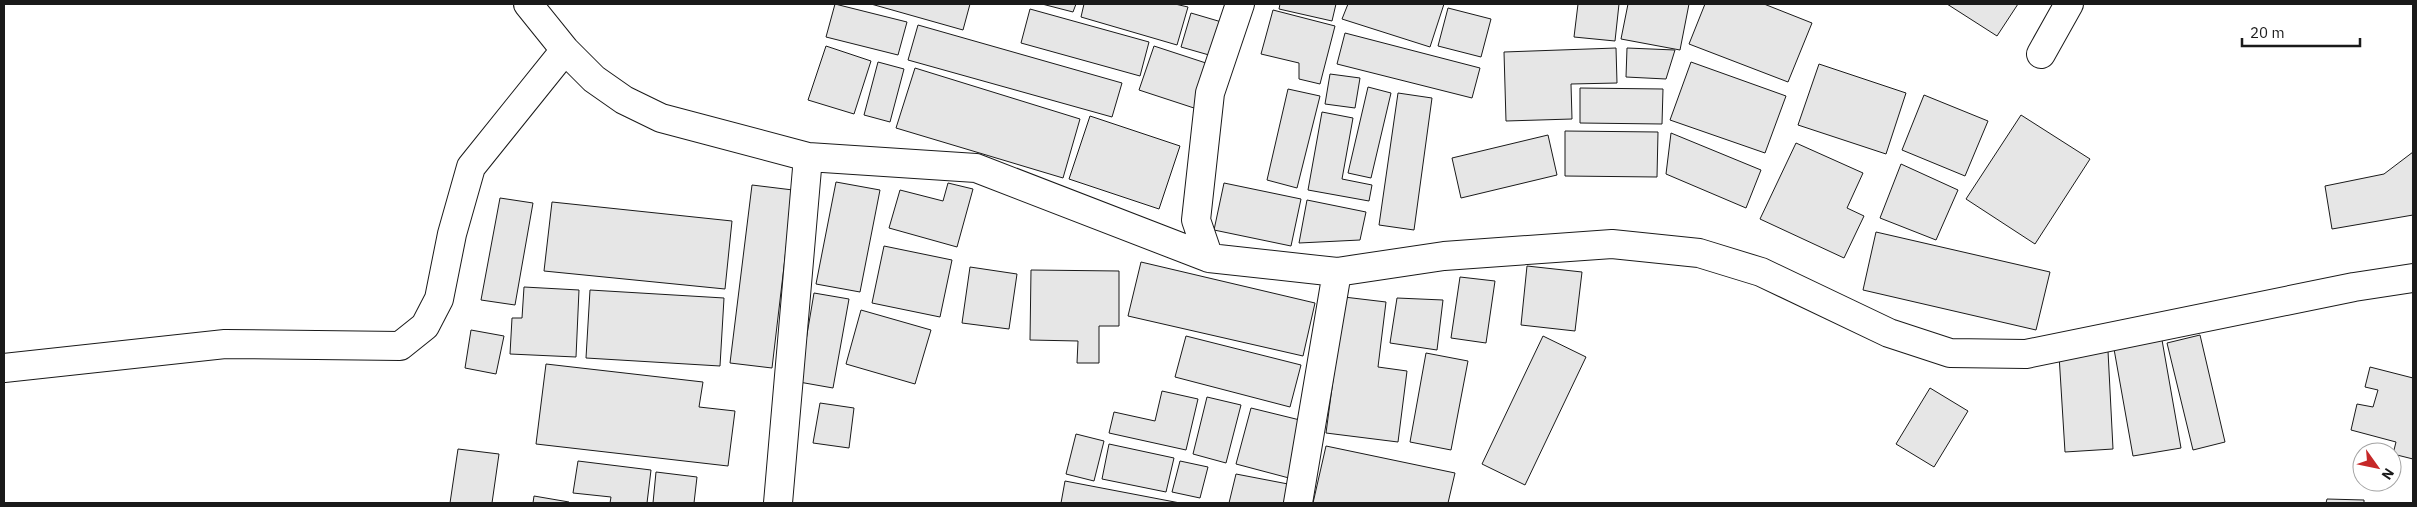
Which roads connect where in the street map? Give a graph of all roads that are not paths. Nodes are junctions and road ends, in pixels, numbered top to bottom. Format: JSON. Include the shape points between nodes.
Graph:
{"nodes":[{"id":1,"x":528,"y":4,"type":"edge"},
{"id":2,"x":1240,"y":4,"type":"edge"},
{"id":3,"x":2069,"y":4,"type":"edge"},
{"id":4,"x":565,"y":50,"type":"junction"},
{"id":5,"x":2041,"y":54,"type":"dead end"},
{"id":6,"x":808,"y":157,"type":"junction"},
{"id":7,"x":1210,"y":258,"type":"junction"},
{"id":8,"x":1337,"y":272,"type":"junction"},
{"id":9,"x":2413,"y":278,"type":"edge"},
{"id":10,"x":4,"y":368,"type":"edge"},
{"id":11,"x":778,"y":503,"type":"edge"},
{"id":12,"x":1298,"y":503,"type":"edge"}],
"edges":[{"from":1,"to":4,"type":"street"},
{"from":2,"to":7,"type":"street","via":[[1210,93],[1196,220]]},
{"from":3,"to":5,"type":"street"},
{"from":4,"to":6,"type":"street","via":[[594,79],[624,100],[661,118]]},
{"from":4,"to":10,"type":"street","via":[[471,168],[452,234],[439,299],[425,326],[400,346],[225,344]]},
{"from":6,"to":7,"type":"street","via":[[976,168]]},
{"from":6,"to":11,"type":"street"},
{"from":7,"to":8,"type":"street"},
{"from":8,"to":9,"type":"street","via":[[1444,256],[1612,244],[1699,252],[1760,272],[1889,334],[1950,354],[2026,354],[2344,289]]},
{"from":8,"to":12,"type":"street"}]}
